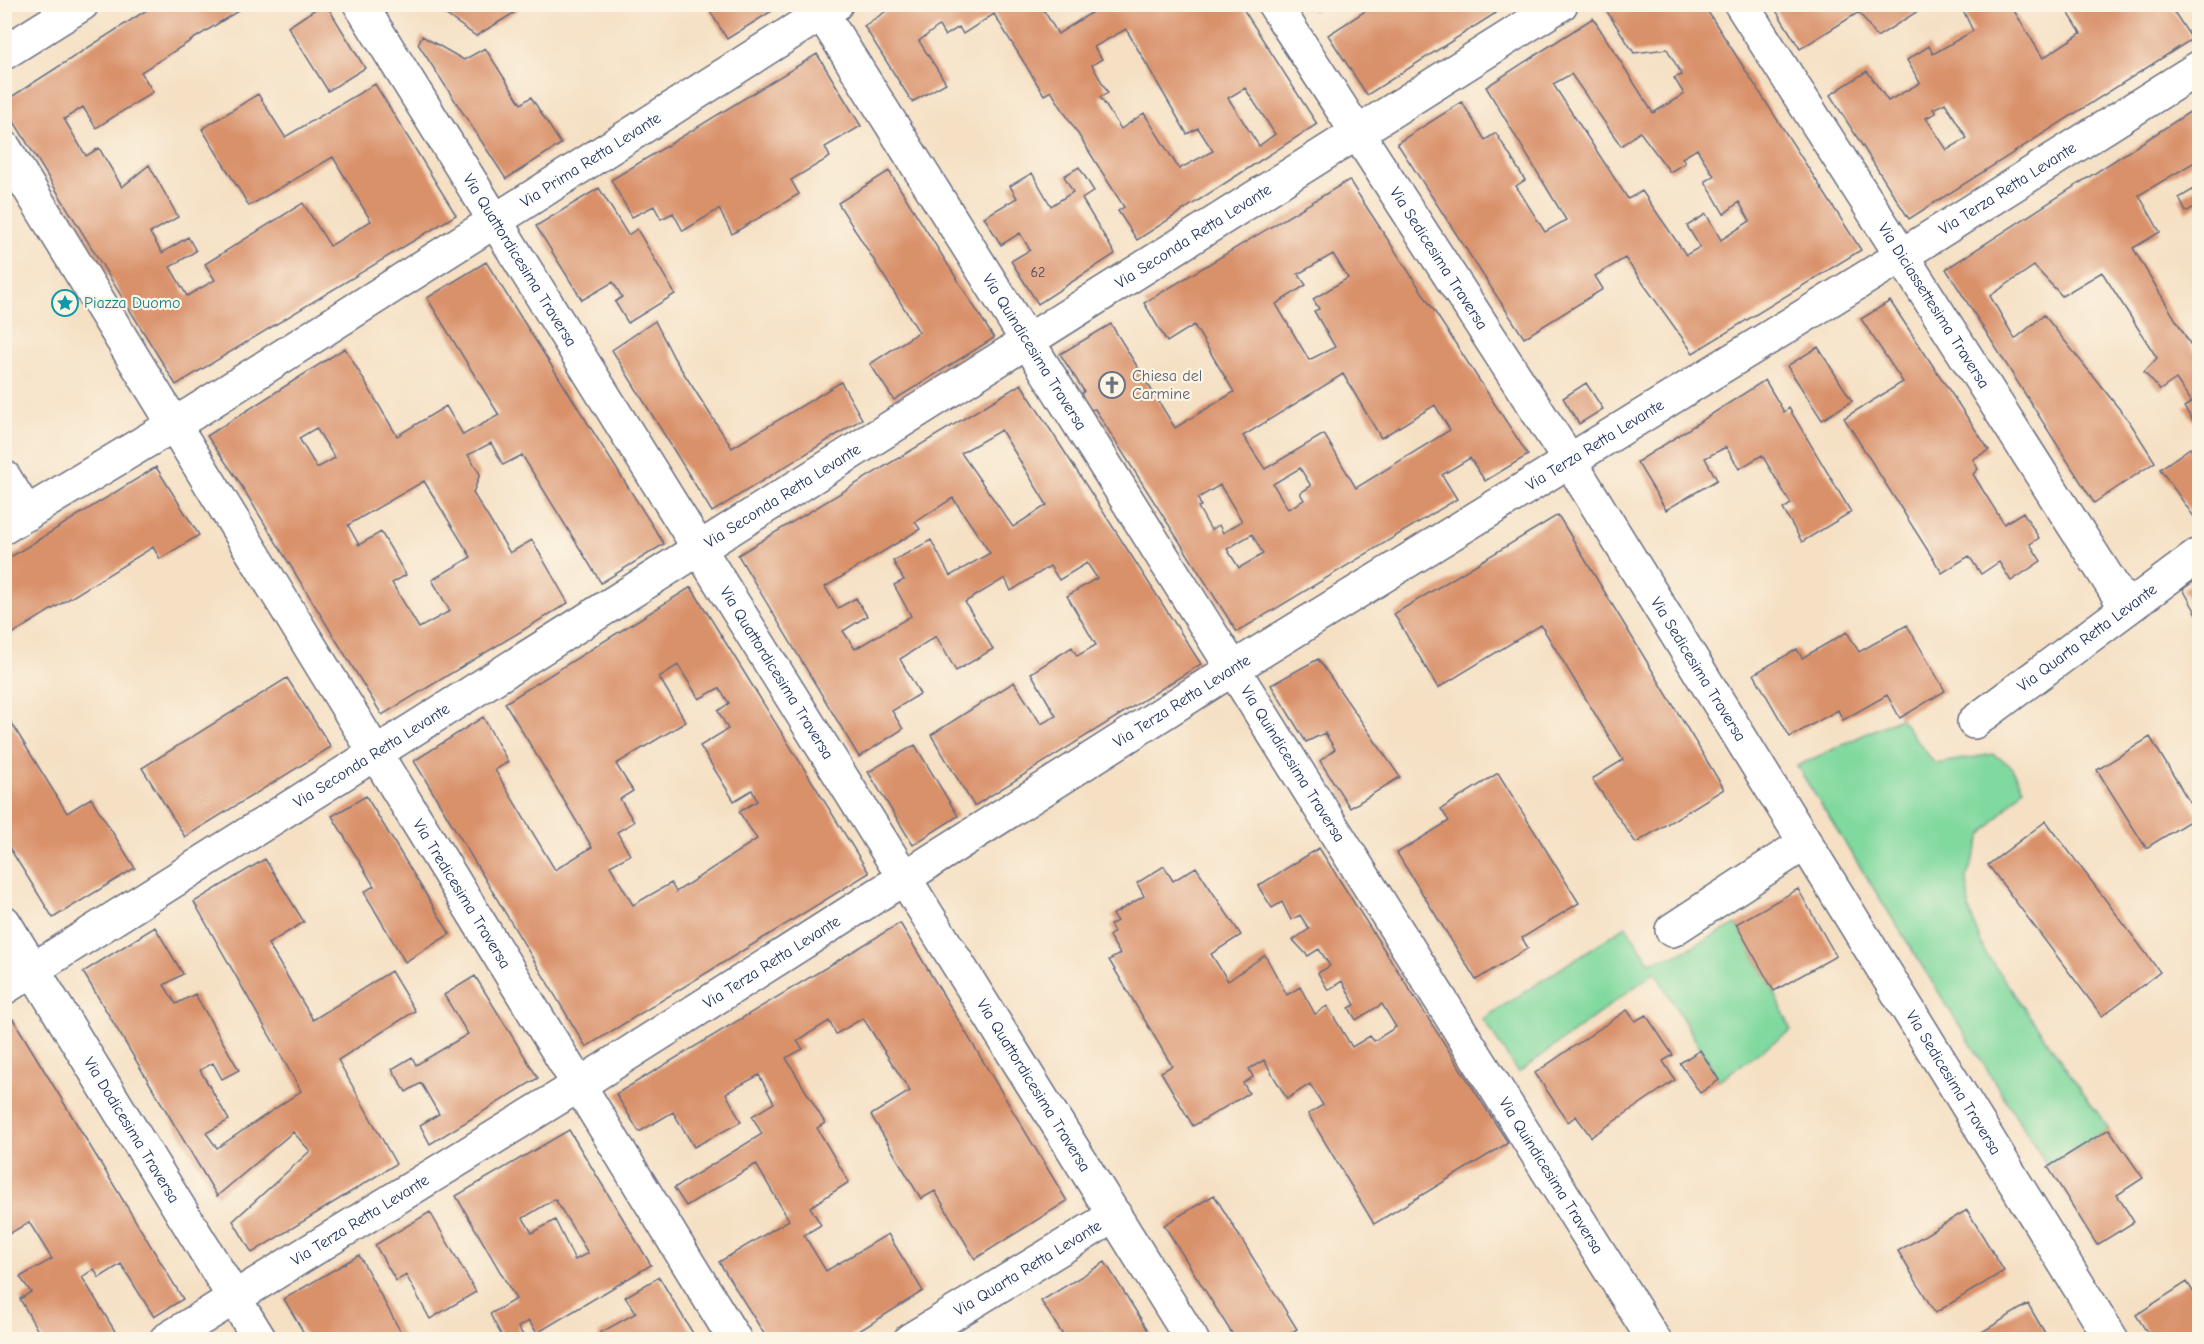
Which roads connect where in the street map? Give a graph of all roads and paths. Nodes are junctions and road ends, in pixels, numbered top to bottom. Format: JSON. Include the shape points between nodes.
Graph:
{"nodes":[{"id":1,"x":82,"y":4,"type":"edge"},
{"id":2,"x":360,"y":4,"type":"edge"},
{"id":3,"x":1274,"y":4,"type":"edge"},
{"id":4,"x":1562,"y":4,"type":"edge"},
{"id":5,"x":1741,"y":4,"type":"edge"},
{"id":6,"x":825,"y":7,"type":"edge"},
{"id":7,"x":4,"y":53,"type":"edge"},
{"id":8,"x":2199,"y":67,"type":"edge"},
{"id":9,"x":1357,"y":135,"type":"junction"},
{"id":10,"x":4,"y":147,"type":"edge"},
{"id":11,"x":495,"y":220,"type":"junction"},
{"id":12,"x":1901,"y":256,"type":"junction"},
{"id":13,"x":1029,"y":343,"type":"junction"},
{"id":14,"x":186,"y":428,"type":"junction"},
{"id":15,"x":1569,"y":460,"type":"junction"},
{"id":16,"x":4,"y":477,"type":"edge"},
{"id":17,"x":14,"y":522,"type":"edge"},
{"id":18,"x":700,"y":550,"type":"junction"},
{"id":19,"x":2199,"y":554,"type":"edge"},
{"id":20,"x":2126,"y":607,"type":"junction"},
{"id":21,"x":1234,"y":668,"type":"junction"},
{"id":22,"x":1974,"y":722,"type":"dead end"},
{"id":23,"x":376,"y":754,"type":"junction"},
{"id":24,"x":1805,"y":843,"type":"junction"},
{"id":25,"x":904,"y":878,"type":"junction"},
{"id":26,"x":4,"y":922,"type":"edge"},
{"id":27,"x":1672,"y":930,"type":"dead end"},
{"id":28,"x":34,"y":970,"type":"junction"},
{"id":29,"x":4,"y":988,"type":"edge"},
{"id":30,"x":579,"y":1085,"type":"junction"},
{"id":31,"x":1115,"y":1215,"type":"junction"},
{"id":32,"x":234,"y":1297,"type":"junction"},
{"id":33,"x":166,"y":1340,"type":"edge"},
{"id":34,"x":260,"y":1340,"type":"edge"},
{"id":35,"x":735,"y":1340,"type":"edge"},
{"id":36,"x":910,"y":1340,"type":"edge"},
{"id":37,"x":1192,"y":1340,"type":"edge"},
{"id":38,"x":1654,"y":1340,"type":"edge"},
{"id":39,"x":2112,"y":1340,"type":"edge"}],
"edges":[{"from":1,"to":7,"type":"street"},
{"from":2,"to":11,"type":"street","name":"Via Quattordicesima Traversa"},
{"from":3,"to":9,"type":"street","name":"Via Sedicesima Traversa"},
{"from":4,"to":9,"type":"street","name":"Via Seconda Retta Levante"},
{"from":5,"to":12,"type":"street","name":"Via Diciassettesima Traversa"},
{"from":6,"to":11,"type":"street","name":"Via Prima Retta Levante"},
{"from":6,"to":13,"type":"street","name":"Via Quindicesima Traversa"},
{"from":8,"to":12,"type":"street","name":"Via Terza Retta Levante"},
{"from":9,"to":13,"type":"street","name":"Via Seconda Retta Levante"},
{"from":9,"to":15,"type":"street","name":"Via Sedicesima Traversa"},
{"from":10,"to":14,"type":"street","name":"Via Tredicesima Traversa"},
{"from":11,"to":14,"type":"street","name":"Via Prima Retta Levante"},
{"from":11,"to":18,"type":"street","name":"Via Quattordicesima Traversa"},
{"from":12,"to":15,"type":"street","name":"Via Terza Retta Levante"},
{"from":12,"to":20,"type":"street","name":"Via Diciassettesima Traversa"},
{"from":13,"to":18,"type":"street","name":"Via Seconda Retta Levante"},
{"from":13,"to":21,"type":"street","name":"Via Quindicesima Traversa"},
{"from":14,"to":17,"type":"street","name":"Via Prima Retta Levante"},
{"from":14,"to":23,"type":"street","name":"Via Tredicesima Traversa"},
{"from":15,"to":21,"type":"street","name":"Via Terza Retta Levante"},
{"from":15,"to":24,"type":"street","name":"Via Sedicesima Traversa"},
{"from":16,"to":17,"type":"street"},
{"from":18,"to":23,"type":"street","name":"Via Seconda Retta Levante"},
{"from":18,"to":25,"type":"street","name":"Via Quattordicesima Traversa"},
{"from":19,"to":20,"type":"street","name":"Via Quarta Retta Levante"},
{"from":20,"to":22,"type":"street","name":"Via Quarta Retta Levante"},
{"from":21,"to":25,"type":"street","name":"Via Terza Retta Levante"},
{"from":21,"to":38,"type":"street","name":"Via Quindicesima Traversa"},
{"from":23,"to":28,"type":"street","name":"Via Seconda Retta Levante"},
{"from":23,"to":30,"type":"street","name":"Via Tredicesima Traversa"},
{"from":24,"to":27,"type":"street"},
{"from":24,"to":39,"type":"street","name":"Via Sedicesima Traversa"},
{"from":25,"to":30,"type":"street","name":"Via Terza Retta Levante"},
{"from":25,"to":31,"type":"street","name":"Via Quattordicesima Traversa"},
{"from":26,"to":28,"type":"street","name":"Via Dodicesima Traversa"},
{"from":28,"to":29,"type":"street","name":"Via Seconda Retta Levante"},
{"from":28,"to":32,"type":"street","name":"Via Dodicesima Traversa"},
{"from":30,"to":32,"type":"street","name":"Via Terza Retta Levante"},
{"from":30,"to":35,"type":"street","name":"Via Tredicesima Traversa"},
{"from":31,"to":36,"type":"street","name":"Via Quarta Retta Levante"},
{"from":31,"to":37,"type":"street","name":"Via Quattordicesima Traversa"},
{"from":32,"to":33,"type":"street","name":"Via Terza Retta Levante"},
{"from":32,"to":34,"type":"street","name":"Via Dodicesima Traversa"}]}
